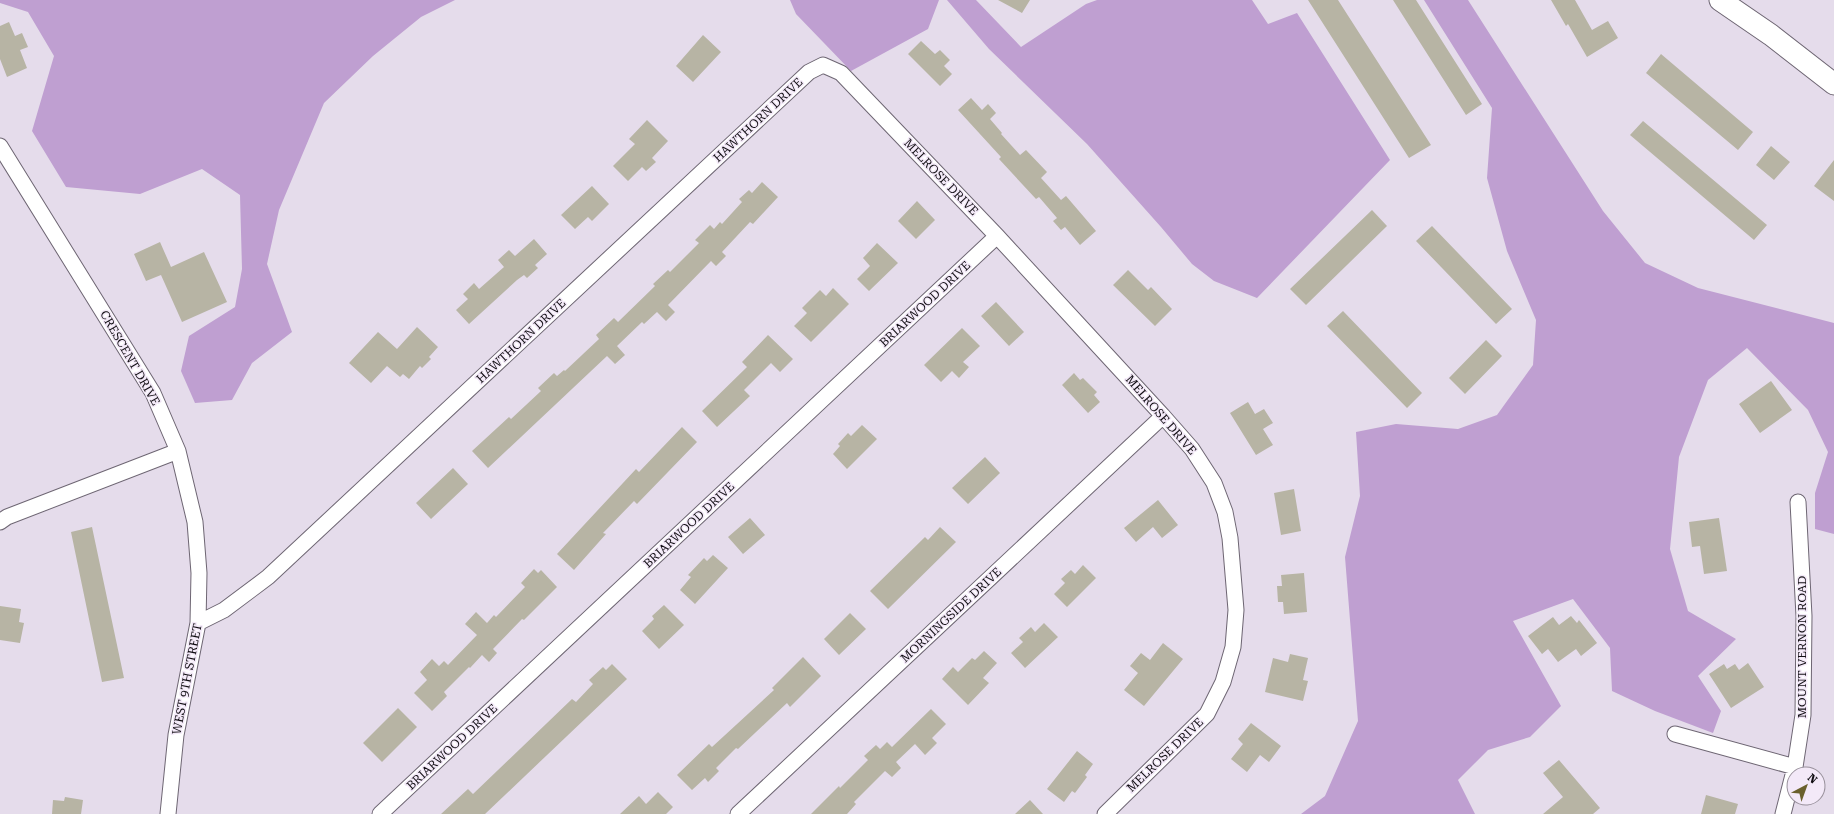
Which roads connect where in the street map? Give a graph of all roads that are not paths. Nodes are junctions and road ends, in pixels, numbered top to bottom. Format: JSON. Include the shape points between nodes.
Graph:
{"nodes":[{"id":1,"x":1720,"y":0,"type":"edge"},
{"id":2,"x":842,"y":73,"type":"joint"},
{"id":3,"x":1834,"y":84,"type":"edge"},
{"id":4,"x":0,"y":146,"type":"edge"},
{"id":5,"x":997,"y":236,"type":"junction"},
{"id":6,"x":1163,"y":416,"type":"junction"},
{"id":7,"x":178,"y":450,"type":"junction"},
{"id":8,"x":1798,"y":502,"type":"dead end"},
{"id":9,"x":0,"y":522,"type":"edge"},
{"id":10,"x":198,"y":623,"type":"junction"},
{"id":11,"x":1675,"y":734,"type":"dead end"},
{"id":12,"x":1791,"y":766,"type":"edge"},
{"id":13,"x":1795,"y":766,"type":"edge"},
{"id":14,"x":1786,"y":802,"type":"edge"},
{"id":15,"x":168,"y":814,"type":"edge"},
{"id":16,"x":380,"y":814,"type":"edge"},
{"id":17,"x":738,"y":814,"type":"edge"},
{"id":18,"x":1105,"y":814,"type":"edge"},
{"id":19,"x":1783,"y":814,"type":"edge"}],
"edges":[{"from":1,"to":3,"type":"main road","via":[[1771,35]]},
{"from":2,"to":5,"type":"street","name":"MELROSE DRIVE"},
{"from":2,"to":10,"type":"street","name":"HAWTHORN DRIVE","via":[[823,65],[809,72],[268,577],[224,610]]},
{"from":4,"to":7,"type":"street","name":"CRESCENT DRIVE","via":[[153,393]]},
{"from":5,"to":6,"type":"street","name":"MELROSE DRIVE"},
{"from":5,"to":16,"type":"street","name":"BRIARWOOD DRIVE"},
{"from":6,"to":17,"type":"street","name":"MORNINGSIDE DRIVE"},
{"from":6,"to":18,"type":"street","name":"MELROSE DRIVE","via":[[1192,449],[1214,483],[1225,512],[1230,538],[1236,610],[1233,647],[1224,682],[1207,714]]},
{"from":7,"to":9,"type":"street","via":[[7,517]]},
{"from":7,"to":10,"type":"street","name":"WEST 9TH STREET","via":[[195,522],[199,573]]},
{"from":8,"to":13,"type":"street","name":"MOUNT VERNON ROAD","via":[[1804,616],[1804,681],[1803,715]]},
{"from":10,"to":15,"type":"street","name":"WEST 9TH STREET","via":[[176,735]]},
{"from":11,"to":12,"type":"street"},
{"from":14,"to":19,"type":"street","name":"MOUNT VERNON ROAD"}]}
